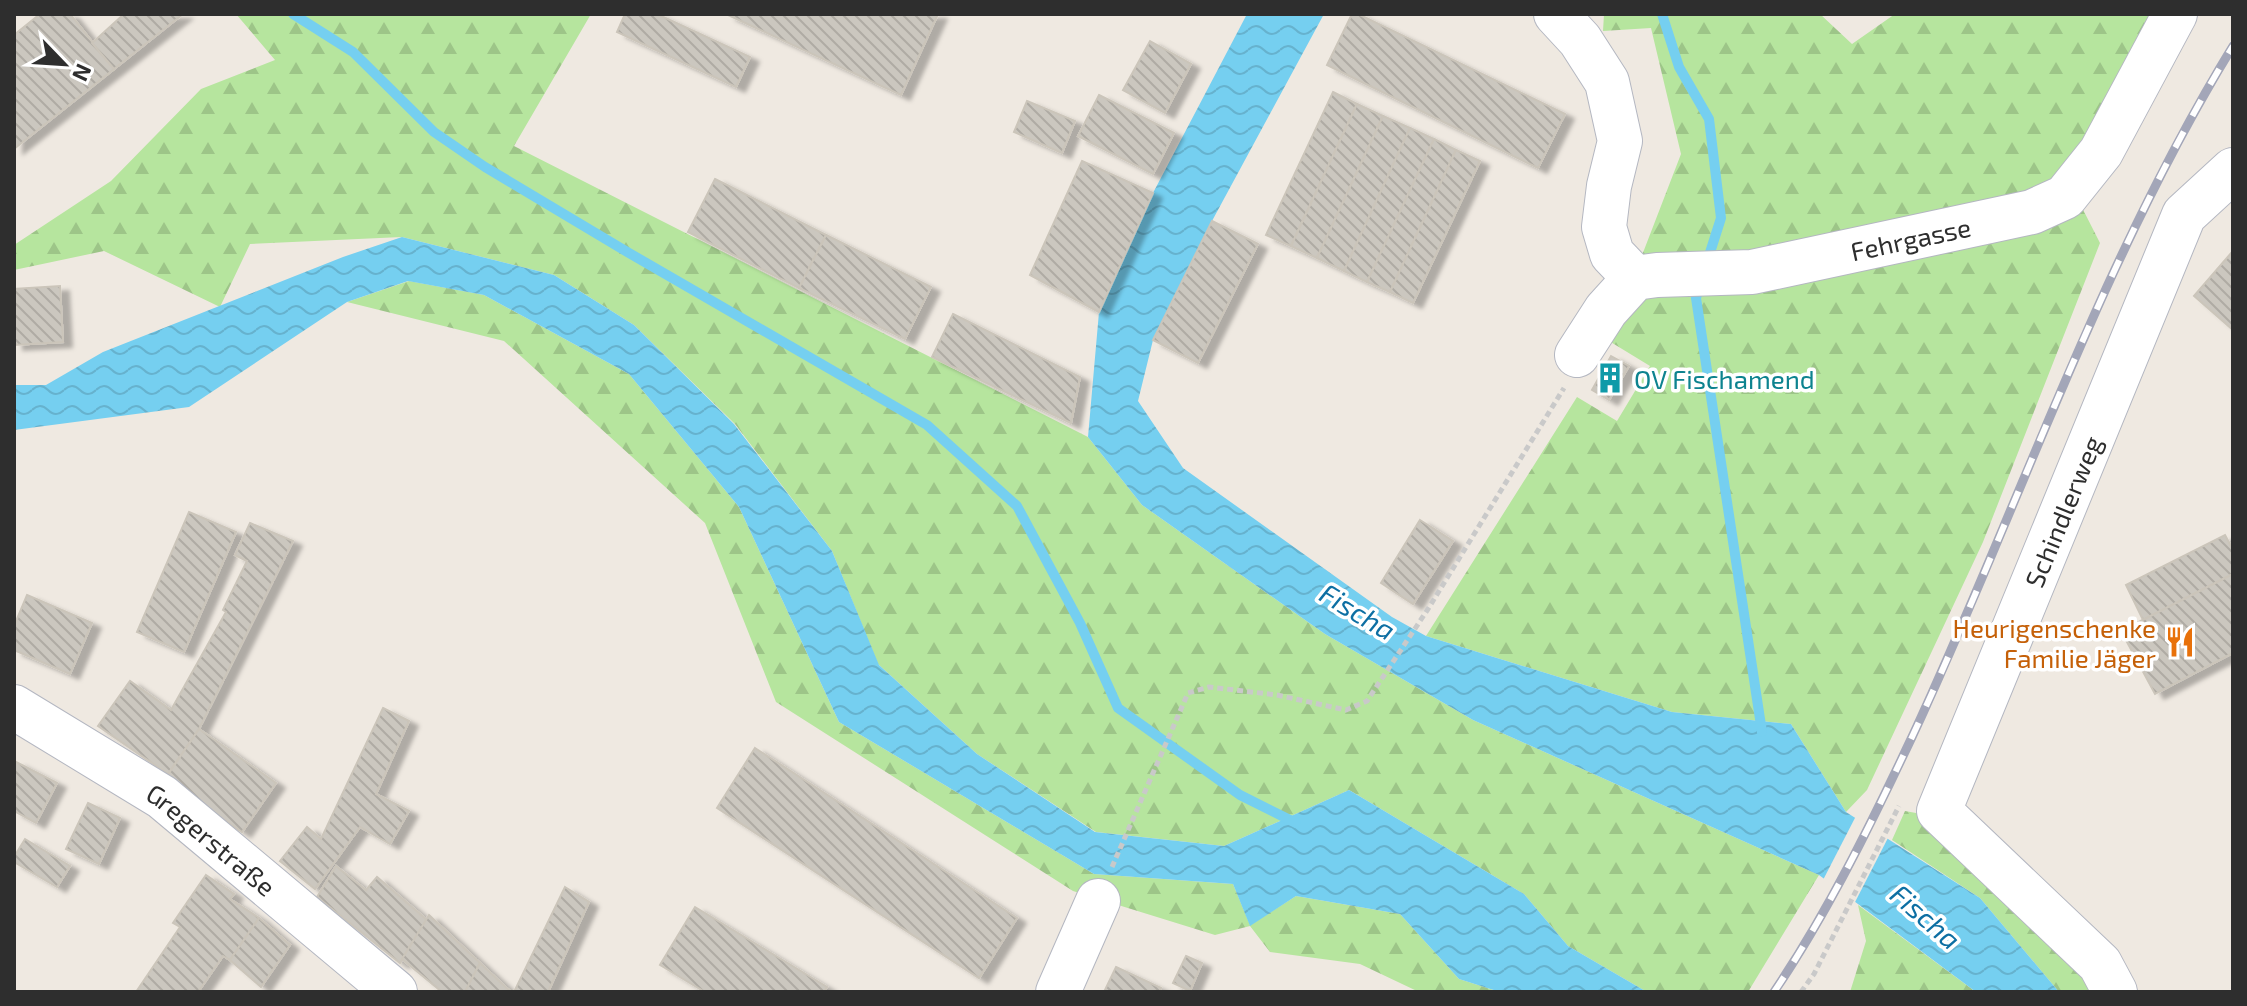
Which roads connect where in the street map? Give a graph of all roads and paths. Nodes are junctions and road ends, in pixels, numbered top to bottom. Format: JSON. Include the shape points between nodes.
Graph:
{"nodes":[{"id":1,"x":1556,"y":14,"type":"edge"},
{"id":2,"x":2175,"y":14,"type":"edge"},
{"id":3,"x":2233,"y":170,"type":"edge"},
{"id":4,"x":1646,"y":277,"type":"junction"},
{"id":5,"x":1577,"y":355,"type":"joint"},
{"id":6,"x":14,"y":707,"type":"edge"},
{"id":7,"x":1901,"y":802,"type":"dead end"},
{"id":8,"x":1128,"y":827,"type":"dead end"},
{"id":9,"x":1098,"y":901,"type":"dead end"},
{"id":10,"x":395,"y":992,"type":"edge"},
{"id":11,"x":1058,"y":992,"type":"edge"},
{"id":12,"x":1801,"y":992,"type":"edge"},
{"id":13,"x":2115,"y":992,"type":"edge"}],
"edges":[{"from":1,"to":4,"type":"street","via":[[1607,82],[1620,141],[1604,227],[1612,254]]},
{"from":2,"to":4,"type":"street","name":"Fehrgasse","via":[[2101,152],[2065,197],[2032,212],[1752,272]]},
{"from":3,"to":13,"type":"street","name":"Schindlerweg","via":[[2184,215],[1939,811],[2100,964]]},
{"from":4,"to":5,"type":"street","via":[[1606,310]]},
{"from":5,"to":8,"type":"path","via":[[1568,381],[1367,701],[1346,710],[1209,687],[1188,693]]},
{"from":6,"to":10,"type":"street","name":"Gregerstraße","via":[[162,797]]},
{"from":7,"to":12,"type":"path"},
{"from":9,"to":11,"type":"street"}]}
